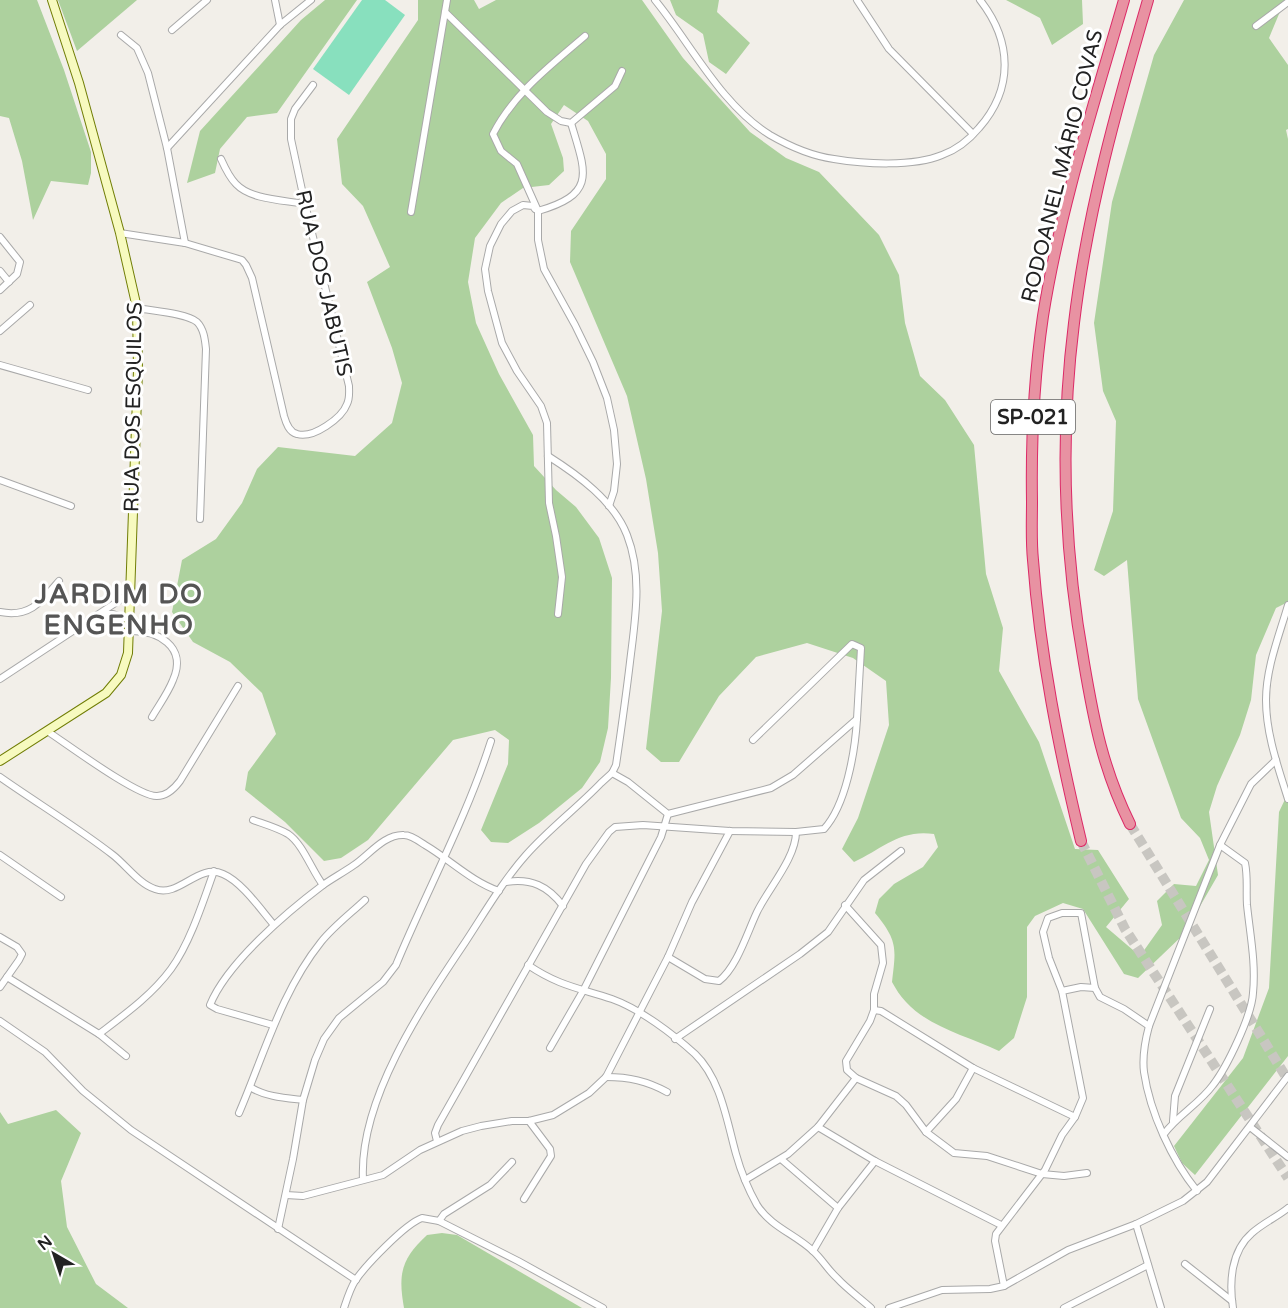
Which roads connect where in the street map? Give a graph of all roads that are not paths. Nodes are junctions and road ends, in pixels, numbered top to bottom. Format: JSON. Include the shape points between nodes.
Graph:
{"nodes":[{"id":1,"x":51,"y":0,"type":"edge"},
{"id":2,"x":207,"y":0,"type":"edge"},
{"id":3,"x":275,"y":0,"type":"edge"},
{"id":4,"x":310,"y":0,"type":"edge"},
{"id":5,"x":447,"y":0,"type":"edge"},
{"id":6,"x":655,"y":0,"type":"edge"},
{"id":7,"x":857,"y":0,"type":"edge"},
{"id":8,"x":980,"y":0,"type":"edge"},
{"id":9,"x":1124,"y":0,"type":"edge"},
{"id":10,"x":1148,"y":0,"type":"edge"},
{"id":11,"x":1288,"y":2,"type":"edge"},
{"id":12,"x":445,"y":12,"type":"junction"},
{"id":13,"x":280,"y":25,"type":"junction"},
{"id":14,"x":1256,"y":26,"type":"dead end"},
{"id":15,"x":172,"y":30,"type":"dead end"},
{"id":16,"x":121,"y":34,"type":"dead end"},
{"id":17,"x":585,"y":36,"type":"dead end"},
{"id":18,"x":622,"y":71,"type":"dead end"},
{"id":19,"x":313,"y":85,"type":"dead end"},
{"id":20,"x":523,"y":89,"type":"junction"},
{"id":21,"x":571,"y":123,"type":"junction"},
{"id":22,"x":973,"y":134,"type":"junction"},
{"id":23,"x":167,"y":148,"type":"junction"},
{"id":24,"x":221,"y":159,"type":"dead end"},
{"id":25,"x":304,"y":204,"type":"junction"},
{"id":26,"x":538,"y":211,"type":"junction"},
{"id":27,"x":411,"y":212,"type":"dead end"},
{"id":28,"x":120,"y":233,"type":"junction"},
{"id":29,"x":0,"y":237,"type":"edge"},
{"id":30,"x":185,"y":243,"type":"junction"},
{"id":31,"x":0,"y":271,"type":"edge"},
{"id":32,"x":9,"y":282,"type":"junction"},
{"id":33,"x":0,"y":290,"type":"edge"},
{"id":34,"x":30,"y":305,"type":"dead end"},
{"id":35,"x":137,"y":308,"type":"junction"},
{"id":36,"x":0,"y":331,"type":"edge"},
{"id":37,"x":0,"y":365,"type":"edge"},
{"id":38,"x":88,"y":390,"type":"dead end"},
{"id":39,"x":548,"y":456,"type":"junction"},
{"id":40,"x":0,"y":480,"type":"edge"},
{"id":41,"x":70,"y":506,"type":"dead end"},
{"id":42,"x":609,"y":506,"type":"junction"},
{"id":43,"x":200,"y":519,"type":"dead end"},
{"id":44,"x":59,"y":581,"type":"dead end"},
{"id":45,"x":129,"y":594,"type":"junction"},
{"id":46,"x":1288,"y":605,"type":"edge"},
{"id":47,"x":0,"y":612,"type":"edge"},
{"id":48,"x":101,"y":614,"type":"junction"},
{"id":49,"x":558,"y":614,"type":"dead end"},
{"id":50,"x":129,"y":620,"type":"junction"},
{"id":51,"x":129,"y":631,"type":"junction"},
{"id":52,"x":0,"y":679,"type":"edge"},
{"id":53,"x":238,"y":686,"type":"dead end"},
{"id":54,"x":152,"y":717,"type":"dead end"},
{"id":55,"x":857,"y":719,"type":"junction"},
{"id":56,"x":47,"y":731,"type":"junction"},
{"id":57,"x":753,"y":740,"type":"dead end"},
{"id":58,"x":490,"y":741,"type":"dead end"},
{"id":59,"x":1276,"y":760,"type":"junction"},
{"id":60,"x":0,"y":761,"type":"edge"},
{"id":61,"x":612,"y":772,"type":"junction"},
{"id":62,"x":0,"y":777,"type":"edge"},
{"id":63,"x":1288,"y":799,"type":"edge"},
{"id":64,"x":668,"y":814,"type":"junction"},
{"id":65,"x":253,"y":820,"type":"dead end"},
{"id":66,"x":1130,"y":824,"type":"tunnel mouth"},
{"id":67,"x":663,"y":826,"type":"junction"},
{"id":68,"x":730,"y":831,"type":"junction"},
{"id":69,"x":796,"y":832,"type":"junction"},
{"id":70,"x":1081,"y":841,"type":"tunnel mouth"},
{"id":71,"x":1220,"y":845,"type":"junction"},
{"id":72,"x":901,"y":851,"type":"dead end"},
{"id":73,"x":0,"y":855,"type":"edge"},
{"id":74,"x":445,"y":857,"type":"junction"},
{"id":75,"x":214,"y":871,"type":"junction"},
{"id":76,"x":505,"y":882,"type":"junction"},
{"id":77,"x":323,"y":885,"type":"junction"},
{"id":78,"x":499,"y":891,"type":"junction"},
{"id":79,"x":61,"y":897,"type":"dead end"},
{"id":80,"x":365,"y":900,"type":"dead end"},
{"id":81,"x":845,"y":905,"type":"junction"},
{"id":82,"x":563,"y":906,"type":"junction"},
{"id":83,"x":274,"y":926,"type":"junction"},
{"id":84,"x":0,"y":937,"type":"edge"},
{"id":85,"x":668,"y":957,"type":"junction"},
{"id":86,"x":528,"y":965,"type":"junction"},
{"id":87,"x":7,"y":977,"type":"junction"},
{"id":88,"x":0,"y":987,"type":"edge"},
{"id":89,"x":1095,"y":988,"type":"junction"},
{"id":90,"x":583,"y":991,"type":"junction"},
{"id":91,"x":1062,"y":991,"type":"junction"},
{"id":92,"x":1210,"y":1009,"type":"dead end"},
{"id":93,"x":874,"y":1010,"type":"junction"},
{"id":94,"x":639,"y":1012,"type":"junction"},
{"id":95,"x":0,"y":1021,"type":"edge"},
{"id":96,"x":273,"y":1025,"type":"junction"},
{"id":97,"x":1149,"y":1026,"type":"junction"},
{"id":98,"x":99,"y":1034,"type":"junction"},
{"id":99,"x":675,"y":1039,"type":"junction"},
{"id":100,"x":550,"y":1047,"type":"dead end"},
{"id":101,"x":126,"y":1056,"type":"dead end"},
{"id":102,"x":973,"y":1068,"type":"junction"},
{"id":103,"x":1288,"y":1076,"type":"edge"},
{"id":104,"x":606,"y":1077,"type":"junction"},
{"id":105,"x":856,"y":1078,"type":"junction"},
{"id":106,"x":250,"y":1087,"type":"junction"},
{"id":107,"x":667,"y":1092,"type":"dead end"},
{"id":108,"x":303,"y":1100,"type":"junction"},
{"id":109,"x":239,"y":1113,"type":"dead end"},
{"id":110,"x":1074,"y":1117,"type":"junction"},
{"id":111,"x":529,"y":1121,"type":"junction"},
{"id":112,"x":1173,"y":1121,"type":"junction"},
{"id":113,"x":818,"y":1127,"type":"junction"},
{"id":114,"x":1250,"y":1127,"type":"junction"},
{"id":115,"x":926,"y":1132,"type":"junction"},
{"id":116,"x":1164,"y":1134,"type":"junction"},
{"id":117,"x":436,"y":1142,"type":"junction"},
{"id":118,"x":1288,"y":1157,"type":"edge"},
{"id":119,"x":781,"y":1159,"type":"junction"},
{"id":120,"x":875,"y":1161,"type":"junction"},
{"id":121,"x":512,"y":1162,"type":"dead end"},
{"id":122,"x":1087,"y":1173,"type":"dead end"},
{"id":123,"x":1042,"y":1174,"type":"junction"},
{"id":124,"x":363,"y":1179,"type":"junction"},
{"id":125,"x":745,"y":1180,"type":"junction"},
{"id":126,"x":1197,"y":1191,"type":"junction"},
{"id":127,"x":286,"y":1196,"type":"junction"},
{"id":128,"x":524,"y":1199,"type":"dead end"},
{"id":129,"x":838,"y":1208,"type":"junction"},
{"id":130,"x":1286,"y":1210,"type":"edge"},
{"id":131,"x":439,"y":1221,"type":"junction"},
{"id":132,"x":1136,"y":1224,"type":"junction"},
{"id":133,"x":1002,"y":1225,"type":"junction"},
{"id":134,"x":278,"y":1229,"type":"junction"},
{"id":135,"x":813,"y":1251,"type":"junction"},
{"id":136,"x":1185,"y":1264,"type":"dead end"},
{"id":137,"x":1148,"y":1265,"type":"junction"},
{"id":138,"x":356,"y":1280,"type":"junction"},
{"id":139,"x":1004,"y":1286,"type":"junction"},
{"id":140,"x":1232,"y":1305,"type":"edge"},
{"id":141,"x":344,"y":1308,"type":"edge"},
{"id":142,"x":603,"y":1308,"type":"edge"},
{"id":143,"x":871,"y":1308,"type":"edge"},
{"id":144,"x":889,"y":1308,"type":"edge"},
{"id":145,"x":1064,"y":1308,"type":"edge"},
{"id":146,"x":1161,"y":1308,"type":"edge"}],
"edges":[{"from":1,"to":28,"type":"street","name":"RUA DOS ESQUILOS","via":[[80,83]]},
{"from":2,"to":15,"type":"street"},
{"from":3,"to":13,"type":"street"},
{"from":4,"to":13,"type":"street"},
{"from":5,"to":12,"type":"street"},
{"from":6,"to":22,"type":"street","via":[[693,54],[751,121],[809,153],[885,163],[922,161],[959,147]]},
{"from":7,"to":22,"type":"street","via":[[889,49]]},
{"from":8,"to":22,"type":"street","via":[[999,29],[1005,75],[999,98]]},
{"from":9,"to":70,"type":"highway","name":"RODOANEL MÁRIO COVAS","number":"SP-021","via":[[1056,249],[1043,317],[1033,417],[1033,558],[1041,640]]},
{"from":10,"to":66,"type":"highway","name":"RODOANEL MÁRIO COVAS","number":"SP-021","via":[[1097,186],[1074,322],[1067,423],[1072,587],[1079,637],[1102,753]]},
{"from":11,"to":14,"type":"street"},
{"from":12,"to":20,"type":"street"},
{"from":12,"to":27,"type":"street"},
{"from":13,"to":23,"type":"street"},
{"from":16,"to":23,"type":"street","via":[[137,48],[148,73]]},
{"from":17,"to":20,"type":"street"},
{"from":18,"to":21,"type":"street","via":[[615,86]]},
{"from":19,"to":25,"type":"street","name":"RUA DOS JABUTIS","via":[[294,109],[290,126]]},
{"from":20,"to":21,"type":"street","via":[[547,112]]},
{"from":20,"to":26,"type":"street","via":[[493,134],[501,151],[517,164]]},
{"from":21,"to":26,"type":"street","via":[[582,160],[583,178],[578,192],[567,201]]},
{"from":23,"to":30,"type":"street"},
{"from":24,"to":25,"type":"street","via":[[242,189]]},
{"from":25,"to":30,"type":"street","name":"RUA DOS JABUTIS","via":[[350,394],[347,406],[333,422],[304,435],[292,431],[284,416],[246,265],[238,258]]},
{"from":26,"to":39,"type":"street","via":[[524,205],[512,211],[490,246],[485,269],[502,343],[541,406],[547,423]]},
{"from":26,"to":42,"type":"street","via":[[544,269],[575,325],[607,398],[618,464]]},
{"from":28,"to":30,"type":"street","name":"RUA DOS JABUTIS"},
{"from":28,"to":35,"type":"street","name":"RUA DOS ESQUILOS"},
{"from":29,"to":32,"type":"street","via":[[20,262],[17,274]]},
{"from":31,"to":32,"type":"street"},
{"from":32,"to":33,"type":"street"},
{"from":34,"to":36,"type":"street"},
{"from":35,"to":43,"type":"street","via":[[190,318],[204,334]]},
{"from":35,"to":45,"type":"street","name":"RUA DOS ESQUILOS"},
{"from":37,"to":38,"type":"street"},
{"from":39,"to":42,"type":"street"},
{"from":39,"to":49,"type":"street","via":[[549,503],[562,577]]},
{"from":40,"to":41,"type":"street"},
{"from":42,"to":61,"type":"street","via":[[627,534],[634,561],[637,603]]},
{"from":44,"to":47,"type":"street","via":[[30,610],[20,614]]},
{"from":45,"to":48,"type":"street"},
{"from":45,"to":50,"type":"street","name":"RUA DOS ESQUILOS"},
{"from":46,"to":59,"type":"street","via":[[1270,666],[1266,700]]},
{"from":48,"to":50,"type":"street"},
{"from":48,"to":52,"type":"street"},
{"from":50,"to":51,"type":"street","name":"RUA DOS ESQUILOS"},
{"from":51,"to":54,"type":"street","via":[[159,636],[176,657],[173,680]]},
{"from":51,"to":56,"type":"street","name":"RUA DOS ESQUILOS","via":[[125,666],[115,684]]},
{"from":53,"to":56,"type":"street","via":[[180,782],[164,795],[136,790]]},
{"from":55,"to":57,"type":"street","via":[[861,648],[852,644]]},
{"from":55,"to":64,"type":"street","via":[[793,775],[771,788]]},
{"from":55,"to":69,"type":"street","via":[[846,780],[833,820],[824,829]]},
{"from":56,"to":60,"type":"street","name":"RUA DOS ESQUILOS"},
{"from":58,"to":74,"type":"street"},
{"from":59,"to":63,"type":"street"},
{"from":59,"to":71,"type":"street","via":[[1251,784]]},
{"from":61,"to":64,"type":"street"},
{"from":61,"to":76,"type":"street","via":[[525,856]]},
{"from":62,"to":75,"type":"street","via":[[113,855],[153,889],[163,891],[180,886],[197,875]]},
{"from":64,"to":67,"type":"street"},
{"from":65,"to":77,"type":"street","via":[[289,835],[298,843]]},
{"from":67,"to":68,"type":"street"},
{"from":67,"to":82,"type":"street","via":[[615,827],[586,864]]},
{"from":67,"to":90,"type":"street"},
{"from":68,"to":69,"type":"street"},
{"from":68,"to":85,"type":"street"},
{"from":69,"to":85,"type":"street","via":[[796,840],[726,976],[718,981],[705,979]]},
{"from":71,"to":97,"type":"street"},
{"from":71,"to":112,"type":"street","via":[[1245,863],[1253,994],[1244,1025],[1213,1085]]},
{"from":72,"to":81,"type":"street","via":[[864,880]]},
{"from":73,"to":79,"type":"street"},
{"from":74,"to":77,"type":"street","via":[[406,835],[394,836]]},
{"from":74,"to":78,"type":"street"},
{"from":74,"to":108,"type":"street","via":[[396,965],[384,982],[339,1018],[324,1039]]},
{"from":75,"to":83,"type":"street","via":[[237,884]]},
{"from":75,"to":98,"type":"street","via":[[172,968],[143,999]]},
{"from":76,"to":78,"type":"street"},
{"from":76,"to":82,"type":"street","via":[[533,883],[554,894]]},
{"from":77,"to":83,"type":"street"},
{"from":78,"to":124,"type":"street","via":[[439,981],[390,1068],[368,1128]]},
{"from":80,"to":96,"type":"street","via":[[321,943]]},
{"from":81,"to":93,"type":"street","via":[[881,945],[883,963],[874,994]]},
{"from":81,"to":99,"type":"street","via":[[828,932]]},
{"from":82,"to":86,"type":"street"},
{"from":83,"to":96,"type":"street","via":[[223,980],[210,1005]]},
{"from":84,"to":87,"type":"street","via":[[22,954]]},
{"from":85,"to":94,"type":"street"},
{"from":86,"to":90,"type":"street","via":[[547,978]]},
{"from":86,"to":117,"type":"street","via":[[438,1125]]},
{"from":87,"to":88,"type":"street"},
{"from":87,"to":98,"type":"street"},
{"from":89,"to":91,"type":"street"},
{"from":89,"to":91,"type":"street","via":[[1081,913],[1062,913],[1048,918],[1043,932]]},
{"from":89,"to":97,"type":"street","via":[[1100,997]]},
{"from":90,"to":94,"type":"street"},
{"from":90,"to":100,"type":"street"},
{"from":91,"to":110,"type":"street","via":[[1083,1098]]},
{"from":92,"to":112,"type":"street","via":[[1175,1096]]},
{"from":93,"to":102,"type":"street"},
{"from":93,"to":105,"type":"street","via":[[846,1061],[847,1070]]},
{"from":94,"to":99,"type":"street"},
{"from":94,"to":104,"type":"street"},
{"from":95,"to":134,"type":"street","via":[[45,1052],[102,1109],[131,1131]]},
{"from":96,"to":106,"type":"street"},
{"from":97,"to":116,"type":"street","via":[[1144,1071]]},
{"from":98,"to":101,"type":"street"},
{"from":99,"to":125,"type":"street","via":[[696,1055],[711,1075]]},
{"from":102,"to":110,"type":"street"},
{"from":102,"to":115,"type":"street","via":[[956,1099]]},
{"from":103,"to":114,"type":"street"},
{"from":104,"to":107,"type":"street","via":[[638,1079]]},
{"from":104,"to":111,"type":"street","via":[[569,1107]]},
{"from":105,"to":113,"type":"street"},
{"from":105,"to":115,"type":"street","via":[[896,1096]]},
{"from":106,"to":108,"type":"street","via":[[279,1098]]},
{"from":106,"to":109,"type":"street"},
{"from":108,"to":127,"type":"street"},
{"from":110,"to":123,"type":"street"},
{"from":111,"to":117,"type":"street","via":[[481,1126]]},
{"from":111,"to":128,"type":"street","via":[[551,1156]]},
{"from":112,"to":116,"type":"street"},
{"from":113,"to":119,"type":"street"},
{"from":113,"to":120,"type":"street"},
{"from":114,"to":118,"type":"street"},
{"from":114,"to":126,"type":"street"},
{"from":115,"to":123,"type":"street","via":[[954,1154],[987,1156]]},
{"from":116,"to":126,"type":"street","via":[[1175,1160]]},
{"from":117,"to":124,"type":"street","via":[[383,1175]]},
{"from":119,"to":125,"type":"street"},
{"from":119,"to":129,"type":"street"},
{"from":120,"to":129,"type":"street"},
{"from":120,"to":133,"type":"street"},
{"from":121,"to":131,"type":"street","via":[[490,1185]]},
{"from":122,"to":123,"type":"street"},
{"from":123,"to":133,"type":"street"},
{"from":124,"to":127,"type":"street","via":[[303,1196]]},
{"from":125,"to":135,"type":"street","via":[[766,1216]]},
{"from":126,"to":132,"type":"street"},
{"from":127,"to":134,"type":"street"},
{"from":129,"to":135,"type":"street"},
{"from":130,"to":140,"type":"street","via":[[1253,1232],[1244,1243],[1231,1274]]},
{"from":131,"to":138,"type":"street","via":[[415,1221]]},
{"from":131,"to":142,"type":"street"},
{"from":132,"to":137,"type":"street"},
{"from":132,"to":139,"type":"street","via":[[1068,1250]]},
{"from":133,"to":139,"type":"street","via":[[995,1241]]},
{"from":134,"to":138,"type":"street"},
{"from":135,"to":143,"type":"street","via":[[836,1278]]},
{"from":136,"to":140,"type":"street"},
{"from":137,"to":145,"type":"street"},
{"from":137,"to":146,"type":"street"},
{"from":138,"to":141,"type":"street"},
{"from":139,"to":144,"type":"street","via":[[942,1290]]}]}
